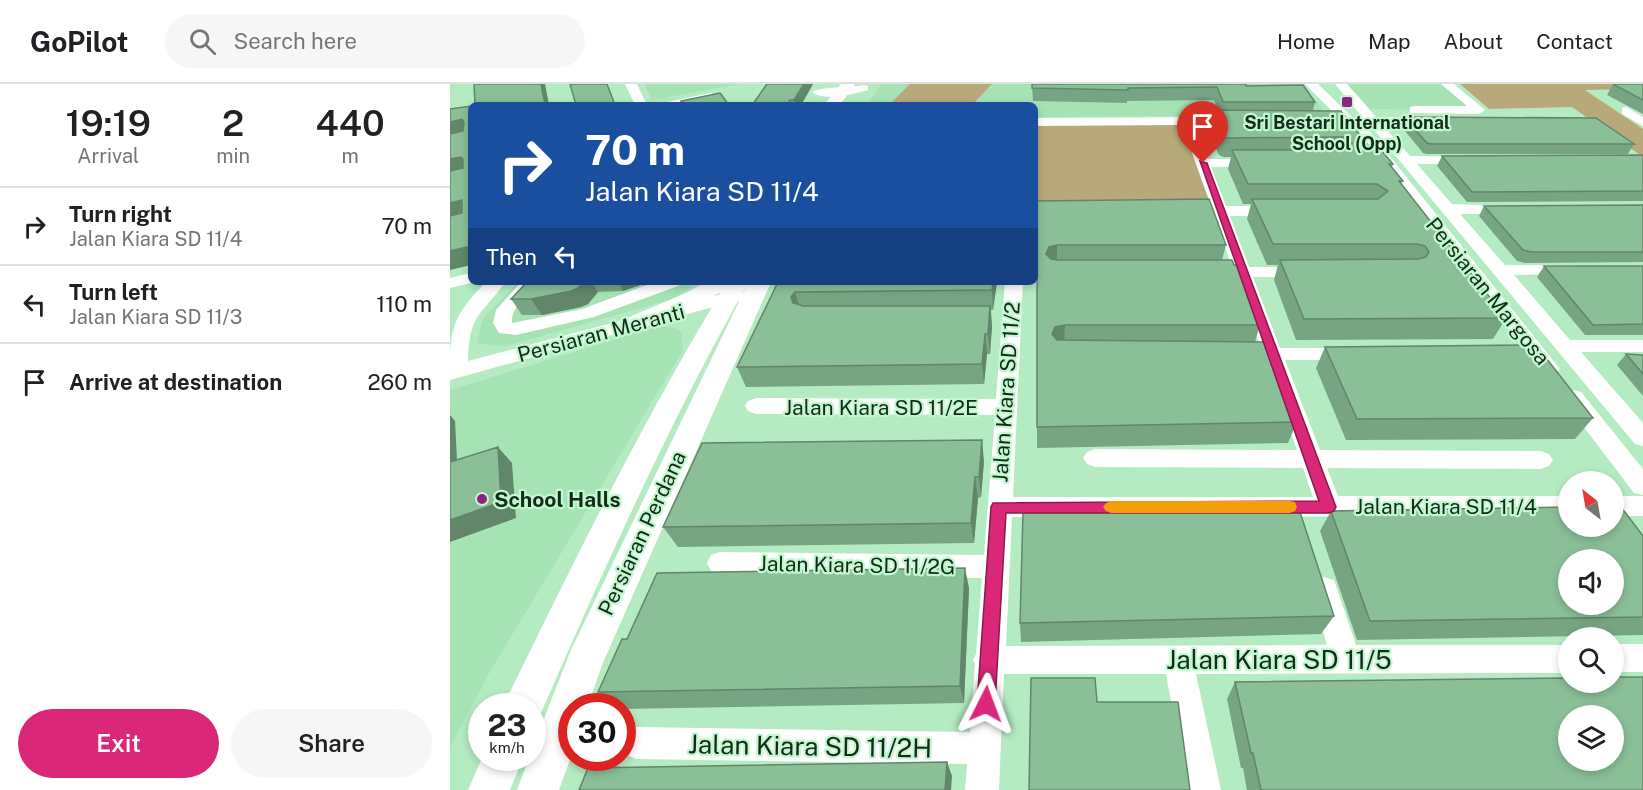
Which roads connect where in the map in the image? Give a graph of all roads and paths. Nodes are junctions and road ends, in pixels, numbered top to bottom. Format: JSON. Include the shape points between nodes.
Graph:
{"nodes":[{"id":1,"x":631,"y":84,"type":"edge"},
{"id":2,"x":1311,"y":84,"type":"edge"},
{"id":3,"x":1321,"y":84,"type":"edge"},
{"id":4,"x":1341,"y":84,"type":"edge"},
{"id":5,"x":1447,"y":84,"type":"edge"},
{"id":6,"x":865,"y":86,"type":"edge"},
{"id":7,"x":822,"y":88,"type":"edge"},
{"id":8,"x":845,"y":88,"type":"edge"},
{"id":9,"x":720,"y":96,"type":"edge"},
{"id":10,"x":640,"y":102,"type":"edge"},
{"id":11,"x":687,"y":102,"type":"edge"},
{"id":12,"x":813,"y":102,"type":"edge"},
{"id":13,"x":834,"y":102,"type":"edge"},
{"id":14,"x":855,"y":102,"type":"edge"},
{"id":15,"x":1626,"y":111,"type":"dead end"},
{"id":16,"x":1642,"y":118,"type":"edge"},
{"id":17,"x":1360,"y":119,"type":"junction"},
{"id":18,"x":1489,"y":120,"type":"edge"},
{"id":19,"x":1255,"y":121,"type":"edge"},
{"id":20,"x":1302,"y":121,"type":"edge"},
{"id":21,"x":1038,"y":122,"type":"edge"},
{"id":22,"x":1187,"y":122,"type":"junction"},
{"id":23,"x":1407,"y":160,"type":"junction"},
{"id":24,"x":1487,"y":160,"type":"edge"},
{"id":25,"x":1203,"y":163,"type":"junction"},
{"id":26,"x":1270,"y":163,"type":"edge"},
{"id":27,"x":1529,"y":208,"type":"edge"},
{"id":28,"x":1448,"y":209,"type":"junction"},
{"id":29,"x":1185,"y":211,"type":"edge"},
{"id":30,"x":1220,"y":211,"type":"junction"},
{"id":31,"x":1289,"y":211,"type":"edge"},
{"id":32,"x":1583,"y":269,"type":"edge"},
{"id":33,"x":1500,"y":270,"type":"junction"},
{"id":34,"x":1208,"y":272,"type":"edge"},
{"id":35,"x":1243,"y":272,"type":"junction"},
{"id":36,"x":1326,"y":272,"type":"edge"},
{"id":37,"x":468,"y":279,"type":"edge"},
{"id":38,"x":450,"y":283,"type":"edge"},
{"id":39,"x":493,"y":285,"type":"edge"},
{"id":40,"x":528,"y":285,"type":"edge"},
{"id":41,"x":666,"y":285,"type":"edge"},
{"id":42,"x":1013,"y":285,"type":"edge"},
{"id":43,"x":741,"y":288,"type":"edge"},
{"id":44,"x":630,"y":325,"type":"junction"},
{"id":45,"x":1565,"y":346,"type":"junction"},
{"id":46,"x":1643,"y":346,"type":"edge"},
{"id":47,"x":697,"y":352,"type":"junction"},
{"id":48,"x":1238,"y":354,"type":"edge"},
{"id":49,"x":1273,"y":354,"type":"junction"},
{"id":50,"x":1367,"y":354,"type":"edge"},
{"id":51,"x":454,"y":372,"type":"edge"},
{"id":52,"x":756,"y":406,"type":"dead end"},
{"id":53,"x":1005,"y":407,"type":"junction"},
{"id":54,"x":1643,"y":438,"type":"edge"},
{"id":55,"x":1095,"y":458,"type":"dead end"},
{"id":56,"x":1311,"y":458,"type":"junction"},
{"id":57,"x":1541,"y":460,"type":"dead end"},
{"id":58,"x":1643,"y":486,"type":"edge"},
{"id":59,"x":1558,"y":506,"type":"edge"},
{"id":60,"x":1643,"y":506,"type":"edge"},
{"id":61,"x":999,"y":507,"type":"junction"},
{"id":62,"x":1329,"y":507,"type":"junction"},
{"id":63,"x":1624,"y":514,"type":"edge"},
{"id":64,"x":1315,"y":561,"type":"edge"},
{"id":65,"x":720,"y":563,"type":"dead end"},
{"id":66,"x":994,"y":567,"type":"junction"},
{"id":67,"x":1558,"y":658,"type":"edge"},
{"id":68,"x":1624,"y":658,"type":"edge"},
{"id":69,"x":1643,"y":658,"type":"edge"},
{"id":70,"x":1346,"y":659,"type":"junction"},
{"id":71,"x":988,"y":660,"type":"junction"},
{"id":72,"x":1178,"y":660,"type":"junction"},
{"id":73,"x":530,"y":693,"type":"edge"},
{"id":74,"x":636,"y":743,"type":"dead end"},
{"id":75,"x":984,"y":748,"type":"junction"},
{"id":76,"x":497,"y":771,"type":"edge"},
{"id":77,"x":489,"y":790,"type":"edge"},
{"id":78,"x":538,"y":790,"type":"edge"},
{"id":79,"x":982,"y":790,"type":"edge"},
{"id":80,"x":1204,"y":790,"type":"edge"}],
"edges":[{"from":1,"to":10,"type":"street"},
{"from":2,"to":17,"type":"street","name":"Persiaran Margosa"},
{"from":3,"to":17,"type":"street","name":"Persiaran Margosa"},
{"from":4,"to":17,"type":"street"},
{"from":5,"to":17,"type":"street","via":[[1479,110]]},
{"from":6,"to":8,"type":"street"},
{"from":6,"to":14,"type":"main road"},
{"from":7,"to":8,"type":"street"},
{"from":7,"to":12,"type":"street"},
{"from":8,"to":13,"type":"main road"},
{"from":9,"to":11,"type":"street"},
{"from":15,"to":16,"type":"street"},
{"from":17,"to":18,"type":"street"},
{"from":17,"to":20,"type":"street"},
{"from":17,"to":23,"type":"street"},
{"from":17,"to":58,"type":"street","name":"Persiaran Margosa"},
{"from":19,"to":22,"type":"street"},
{"from":21,"to":22,"type":"street"},
{"from":22,"to":25,"type":"street"},
{"from":23,"to":24,"type":"street"},
{"from":23,"to":28,"type":"street"},
{"from":25,"to":26,"type":"street"},
{"from":25,"to":30,"type":"street"},
{"from":27,"to":28,"type":"street"},
{"from":28,"to":33,"type":"street"},
{"from":29,"to":30,"type":"street"},
{"from":30,"to":31,"type":"street"},
{"from":30,"to":35,"type":"street"},
{"from":32,"to":33,"type":"street"},
{"from":33,"to":45,"type":"street"},
{"from":34,"to":35,"type":"street"},
{"from":35,"to":36,"type":"street"},
{"from":35,"to":49,"type":"street"},
{"from":37,"to":38,"type":"street"},
{"from":39,"to":51,"type":"street","via":[[463,321]]},
{"from":40,"to":41,"type":"street","via":[[501,316],[506,329],[587,313]]},
{"from":42,"to":53,"type":"street","name":"Jalan Kiara SD 11/2","via":[[1000,318]]},
{"from":43,"to":44,"type":"main road","via":[[694,298]]},
{"from":43,"to":47,"type":"main road","name":"Persiaran Perdana"},
{"from":43,"to":78,"type":"main road","name":"Persiaran Perdana","via":[[584,663]]},
{"from":44,"to":47,"type":"main road","via":[[683,321],[696,327]]},
{"from":44,"to":51,"type":"street","name":"Persiaran Meranti"},
{"from":45,"to":46,"type":"street"},
{"from":45,"to":54,"type":"street"},
{"from":47,"to":73,"type":"main road","name":"Persiaran Perdana"},
{"from":48,"to":49,"type":"street"},
{"from":49,"to":50,"type":"street"},
{"from":49,"to":56,"type":"street"},
{"from":52,"to":53,"type":"street","name":"Jalan Kiara SD 11/2E"},
{"from":53,"to":61,"type":"street","name":"Jalan Kiara SD 11/2","via":[[991,446]]},
{"from":55,"to":56,"type":"street"},
{"from":56,"to":57,"type":"street"},
{"from":56,"to":62,"type":"street"},
{"from":59,"to":62,"type":"street","name":"Jalan Kiara SD 11/4"},
{"from":60,"to":63,"type":"street"},
{"from":61,"to":62,"type":"street","name":"Jalan Kiara SD 11/4","via":[[1301,517]]},
{"from":61,"to":66,"type":"street","name":"Jalan Kiara SD 11/2"},
{"from":64,"to":70,"type":"street"},
{"from":65,"to":66,"type":"street","name":"Jalan Kiara SD 11/2G"},
{"from":66,"to":71,"type":"street","name":"Jalan Kiara SD 11/2"},
{"from":67,"to":70,"type":"street","name":"Jalan Kiara SD 11/5"},
{"from":68,"to":69,"type":"street"},
{"from":70,"to":72,"type":"street","name":"Jalan Kiara SD 11/5"},
{"from":71,"to":72,"type":"street","name":"Jalan Kiara SD 11/5"},
{"from":71,"to":75,"type":"street","name":"Jalan Kiara SD 11/2"},
{"from":72,"to":80,"type":"street"},
{"from":74,"to":75,"type":"street","name":"Jalan Kiara SD 11/2H"},
{"from":75,"to":79,"type":"street","name":"Jalan Kiara SD 11/2"},
{"from":76,"to":77,"type":"main road"}]}
